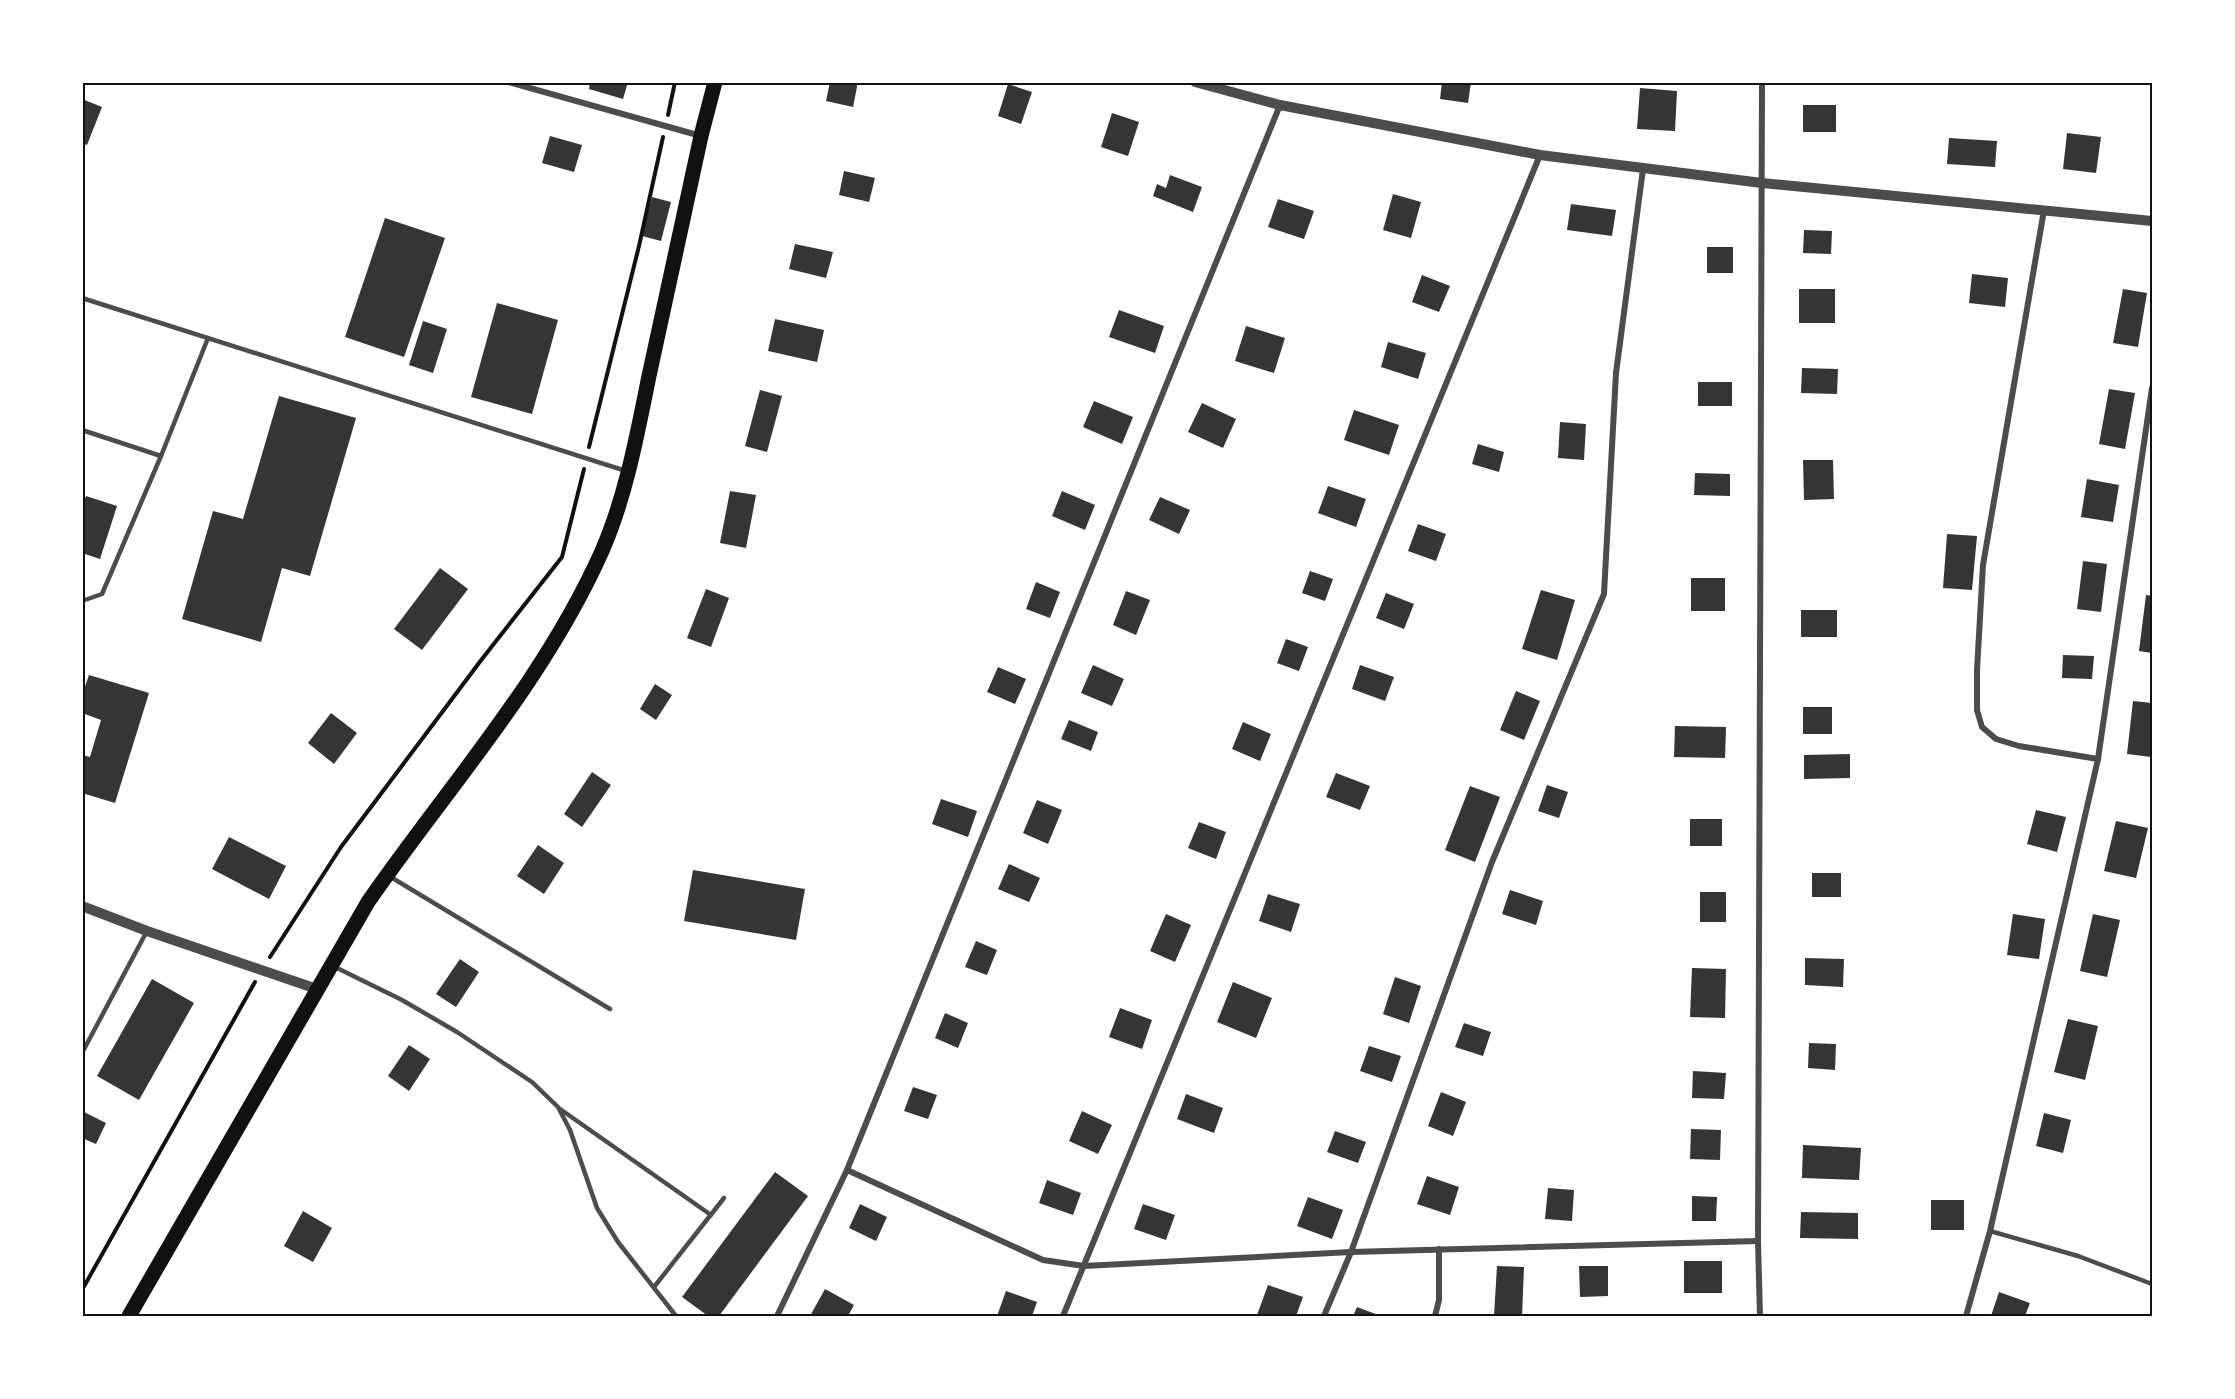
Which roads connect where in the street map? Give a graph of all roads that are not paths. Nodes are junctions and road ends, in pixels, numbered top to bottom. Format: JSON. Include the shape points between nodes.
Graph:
{"nodes":[{"id":1,"x":508,"y":82,"type":"edge"},
{"id":2,"x":716,"y":82,"type":"edge"},
{"id":3,"x":1195,"y":82,"type":"edge"},
{"id":4,"x":1762,"y":82,"type":"edge"},
{"id":5,"x":1280,"y":105,"type":"junction"},
{"id":6,"x":701,"y":136,"type":"junction"},
{"id":7,"x":1540,"y":155,"type":"junction"},
{"id":8,"x":1643,"y":169,"type":"junction"},
{"id":9,"x":1762,"y":183,"type":"junction"},
{"id":10,"x":2044,"y":210,"type":"junction"},
{"id":11,"x":2152,"y":221,"type":"edge"},
{"id":12,"x":82,"y":298,"type":"edge"},
{"id":13,"x":208,"y":338,"type":"junction"},
{"id":14,"x":2152,"y":388,"type":"edge"},
{"id":15,"x":82,"y":430,"type":"edge"},
{"id":16,"x":161,"y":456,"type":"junction"},
{"id":17,"x":628,"y":472,"type":"junction"},
{"id":18,"x":82,"y":601,"type":"edge"},
{"id":19,"x":2098,"y":759,"type":"junction"},
{"id":20,"x":387,"y":874,"type":"junction"},
{"id":21,"x":82,"y":906,"type":"edge"},
{"id":22,"x":147,"y":931,"type":"junction"},
{"id":23,"x":331,"y":964,"type":"junction"},
{"id":24,"x":317,"y":989,"type":"junction"},
{"id":25,"x":610,"y":1010,"type":"dead end"},
{"id":26,"x":82,"y":1053,"type":"edge"},
{"id":27,"x":558,"y":1107,"type":"junction"},
{"id":28,"x":847,"y":1170,"type":"junction"},
{"id":29,"x":724,"y":1198,"type":"dead end"},
{"id":30,"x":711,"y":1215,"type":"junction"},
{"id":31,"x":1990,"y":1231,"type":"junction"},
{"id":32,"x":1758,"y":1241,"type":"junction"},
{"id":33,"x":1439,"y":1249,"type":"junction"},
{"id":34,"x":1351,"y":1252,"type":"junction"},
{"id":35,"x":1084,"y":1266,"type":"junction"},
{"id":36,"x":2152,"y":1284,"type":"edge"},
{"id":37,"x":654,"y":1287,"type":"junction"},
{"id":38,"x":129,"y":1317,"type":"edge"},
{"id":39,"x":676,"y":1317,"type":"edge"},
{"id":40,"x":777,"y":1317,"type":"edge"},
{"id":41,"x":1063,"y":1317,"type":"edge"},
{"id":42,"x":1324,"y":1317,"type":"edge"},
{"id":43,"x":1435,"y":1317,"type":"edge"},
{"id":44,"x":1760,"y":1317,"type":"edge"},
{"id":45,"x":1966,"y":1317,"type":"edge"}],
"edges":[{"from":1,"to":6,"type":"street"},
{"from":2,"to":6,"type":"main road"},
{"from":3,"to":5,"type":"street"},
{"from":4,"to":9,"type":"street"},
{"from":5,"to":7,"type":"street"},
{"from":5,"to":28,"type":"street"},
{"from":6,"to":17,"type":"main road"},
{"from":7,"to":8,"type":"street"},
{"from":7,"to":35,"type":"street"},
{"from":8,"to":9,"type":"street"},
{"from":8,"to":34,"type":"street","via":[[1616,373],[1604,594],[1492,862]]},
{"from":9,"to":10,"type":"street"},
{"from":9,"to":32,"type":"street"},
{"from":10,"to":11,"type":"street"},
{"from":10,"to":19,"type":"street","via":[[1983,565],[1977,710],[1982,727],[1996,739]]},
{"from":12,"to":13,"type":"lane"},
{"from":13,"to":16,"type":"lane"},
{"from":13,"to":17,"type":"lane"},
{"from":14,"to":19,"type":"street"},
{"from":15,"to":16,"type":"lane"},
{"from":16,"to":18,"type":"lane","via":[[102,594]]},
{"from":17,"to":20,"type":"main road","via":[[603,549],[571,615],[511,710]]},
{"from":19,"to":31,"type":"street"},
{"from":20,"to":23,"type":"main road"},
{"from":20,"to":25,"type":"lane"},
{"from":21,"to":22,"type":"street"},
{"from":22,"to":24,"type":"street"},
{"from":22,"to":26,"type":"lane"},
{"from":23,"to":24,"type":"main road"},
{"from":23,"to":27,"type":"lane","via":[[457,1032],[532,1082]]},
{"from":24,"to":38,"type":"main road"},
{"from":27,"to":30,"type":"lane"},
{"from":27,"to":37,"type":"lane","via":[[597,1208]]},
{"from":28,"to":35,"type":"street","via":[[1043,1260]]},
{"from":28,"to":40,"type":"street"},
{"from":29,"to":30,"type":"lane"},
{"from":30,"to":37,"type":"lane"},
{"from":31,"to":36,"type":"lane","via":[[2078,1256]]},
{"from":31,"to":45,"type":"street"},
{"from":32,"to":33,"type":"street"},
{"from":32,"to":44,"type":"street"},
{"from":33,"to":34,"type":"street"},
{"from":33,"to":43,"type":"street"},
{"from":34,"to":35,"type":"street"},
{"from":34,"to":42,"type":"street"},
{"from":35,"to":41,"type":"street"},
{"from":37,"to":39,"type":"lane"}]}
